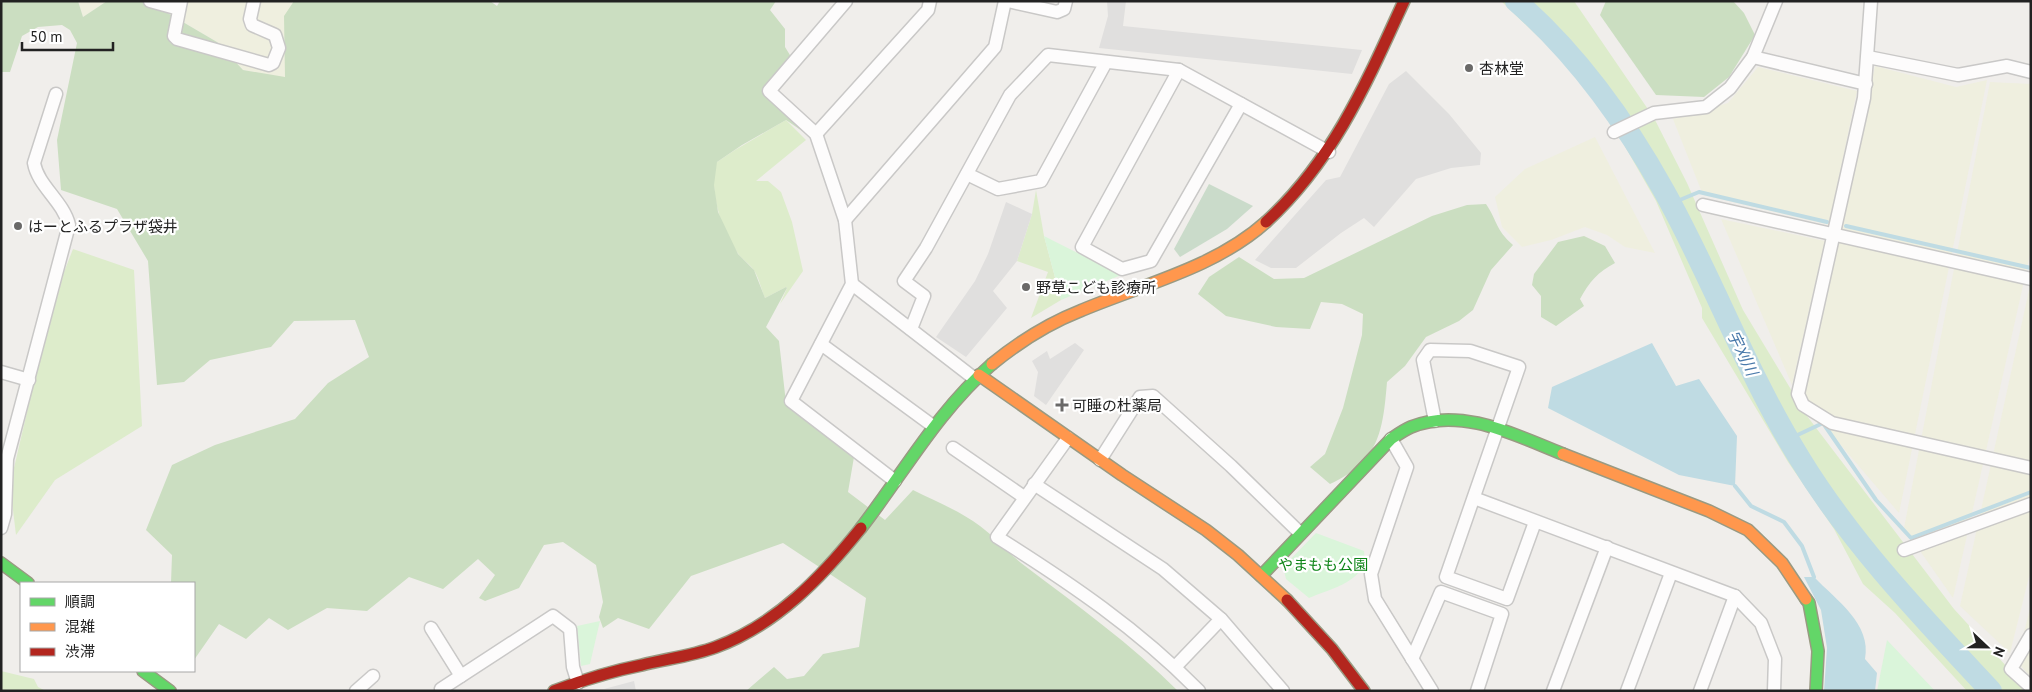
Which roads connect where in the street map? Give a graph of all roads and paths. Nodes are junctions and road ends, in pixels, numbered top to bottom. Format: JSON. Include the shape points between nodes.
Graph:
{"nodes":[{"id":1,"x":150,"y":1,"type":"edge"},
{"id":2,"x":254,"y":1,"type":"edge"},
{"id":3,"x":846,"y":1,"type":"edge"},
{"id":4,"x":930,"y":1,"type":"edge"},
{"id":5,"x":1007,"y":1,"type":"edge"},
{"id":6,"x":1066,"y":1,"type":"edge"},
{"id":7,"x":1404,"y":1,"type":"edge"},
{"id":8,"x":1776,"y":1,"type":"edge"},
{"id":9,"x":1871,"y":1,"type":"edge"},
{"id":10,"x":180,"y":5,"type":"edge"},
{"id":11,"x":1753,"y":57,"type":"junction"},
{"id":12,"x":1868,"y":58,"type":"junction"},
{"id":13,"x":1106,"y":62,"type":"junction"},
{"id":14,"x":1179,"y":70,"type":"junction"},
{"id":15,"x":2031,"y":72,"type":"edge"},
{"id":16,"x":1866,"y":84,"type":"junction"},
{"id":17,"x":56,"y":94,"type":"dead end"},
{"id":18,"x":1241,"y":104,"type":"junction"},
{"id":19,"x":1614,"y":132,"type":"dead end"},
{"id":20,"x":816,"y":134,"type":"junction"},
{"id":21,"x":1329,"y":152,"type":"junction"},
{"id":22,"x":967,"y":174,"type":"junction"},
{"id":23,"x":1703,"y":205,"type":"dead end"},
{"id":24,"x":845,"y":220,"type":"junction"},
{"id":25,"x":1834,"y":236,"type":"junction"},
{"id":26,"x":2031,"y":279,"type":"edge"},
{"id":27,"x":852,"y":284,"type":"junction"},
{"id":28,"x":911,"y":329,"type":"junction"},
{"id":29,"x":821,"y":344,"type":"junction"},
{"id":30,"x":1,"y":372,"type":"edge"},
{"id":31,"x":977,"y":377,"type":"junction"},
{"id":32,"x":29,"y":380,"type":"junction"},
{"id":33,"x":1435,"y":421,"type":"junction"},
{"id":34,"x":933,"y":426,"type":"junction"},
{"id":35,"x":1499,"y":429,"type":"junction"},
{"id":36,"x":1068,"y":438,"type":"junction"},
{"id":37,"x":1391,"y":440,"type":"junction"},
{"id":38,"x":953,"y":448,"type":"dead end"},
{"id":39,"x":1100,"y":460,"type":"junction"},
{"id":40,"x":2031,"y":468,"type":"edge"},
{"id":41,"x":895,"y":481,"type":"junction"},
{"id":42,"x":1034,"y":484,"type":"junction"},
{"id":43,"x":1024,"y":497,"type":"junction"},
{"id":44,"x":1474,"y":498,"type":"junction"},
{"id":45,"x":2031,"y":504,"type":"edge"},
{"id":46,"x":1535,"y":522,"type":"junction"},
{"id":47,"x":1,"y":528,"type":"edge"},
{"id":48,"x":1300,"y":533,"type":"junction"},
{"id":49,"x":1607,"y":547,"type":"junction"},
{"id":50,"x":1904,"y":550,"type":"dead end"},
{"id":51,"x":1,"y":563,"type":"edge"},
{"id":52,"x":1672,"y":573,"type":"junction"},
{"id":53,"x":1261,"y":576,"type":"junction"},
{"id":54,"x":27,"y":582,"type":"edge"},
{"id":55,"x":1735,"y":596,"type":"junction"},
{"id":56,"x":1221,"y":619,"type":"junction"},
{"id":57,"x":430,"y":628,"type":"dead end"},
{"id":58,"x":2031,"y":635,"type":"edge"},
{"id":59,"x":1412,"y":659,"type":"junction"},
{"id":60,"x":1176,"y":667,"type":"junction"},
{"id":61,"x":144,"y":672,"type":"edge"},
{"id":62,"x":373,"y":676,"type":"dead end"},
{"id":63,"x":461,"y":676,"type":"junction"},
{"id":64,"x":578,"y":682,"type":"junction"},
{"id":65,"x":2031,"y":688,"type":"edge"},
{"id":66,"x":440,"y":690,"type":"edge"},
{"id":67,"x":170,"y":691,"type":"edge"},
{"id":68,"x":356,"y":691,"type":"edge"},
{"id":69,"x":554,"y":691,"type":"edge"},
{"id":70,"x":1199,"y":691,"type":"edge"},
{"id":71,"x":1284,"y":691,"type":"edge"},
{"id":72,"x":1364,"y":691,"type":"edge"},
{"id":73,"x":1432,"y":691,"type":"edge"},
{"id":74,"x":1477,"y":691,"type":"edge"},
{"id":75,"x":1553,"y":691,"type":"edge"},
{"id":76,"x":1627,"y":691,"type":"edge"},
{"id":77,"x":1700,"y":691,"type":"edge"},
{"id":78,"x":1774,"y":691,"type":"edge"},
{"id":79,"x":1816,"y":691,"type":"edge"}],
"edges":[{"from":1,"to":10,"type":"street"},
{"from":2,"to":10,"type":"street","via":[[252,25],[276,35],[279,48],[269,65],[177,39],[174,36]]},
{"from":3,"to":20,"type":"street","via":[[769,91]]},
{"from":4,"to":20,"type":"street","via":[[928,10]]},
{"from":5,"to":6,"type":"street","via":[[1057,12],[1064,9]]},
{"from":5,"to":24,"type":"street","via":[[995,48]]},
{"from":7,"to":21,"type":"street","via":[[1362,94]]},
{"from":8,"to":11,"type":"street"},
{"from":9,"to":12,"type":"street"},
{"from":11,"to":16,"type":"street"},
{"from":11,"to":19,"type":"street","via":[[1730,88],[1706,107],[1654,113]]},
{"from":12,"to":15,"type":"street","via":[[1958,75],[2007,66]]},
{"from":12,"to":16,"type":"street"},
{"from":13,"to":14,"type":"street"},
{"from":13,"to":22,"type":"street","via":[[1048,55],[1010,95]]},
{"from":13,"to":22,"type":"street","via":[[1041,181],[998,189]]},
{"from":14,"to":18,"type":"street"},
{"from":14,"to":18,"type":"street","via":[[1082,246],[1122,269],[1151,261]]},
{"from":16,"to":25,"type":"street"},
{"from":17,"to":32,"type":"street","via":[[34,163],[36,172],[57,200],[69,225]]},
{"from":18,"to":21,"type":"street"},
{"from":20,"to":24,"type":"street"},
{"from":21,"to":31,"type":"street","via":[[1285,205],[1257,230],[1189,267],[1049,326],[1010,350]]},
{"from":22,"to":28,"type":"street","via":[[904,281],[924,296]]},
{"from":23,"to":25,"type":"street"},
{"from":24,"to":27,"type":"street"},
{"from":25,"to":26,"type":"street"},
{"from":25,"to":40,"type":"street","via":[[1798,394],[1803,405],[1832,423]]},
{"from":27,"to":28,"type":"street"},
{"from":27,"to":29,"type":"street"},
{"from":28,"to":31,"type":"street"},
{"from":29,"to":34,"type":"street"},
{"from":29,"to":41,"type":"street","via":[[791,401]]},
{"from":30,"to":32,"type":"street"},
{"from":31,"to":34,"type":"street"},
{"from":31,"to":36,"type":"street"},
{"from":32,"to":47,"type":"street","via":[[7,460],[5,514]]},
{"from":33,"to":35,"type":"street","via":[[1471,421]]},
{"from":33,"to":35,"type":"street","via":[[1423,360],[1430,350],[1470,351],[1519,367]]},
{"from":33,"to":37,"type":"street","via":[[1411,427]]},
{"from":34,"to":41,"type":"street"},
{"from":35,"to":44,"type":"street"},
{"from":35,"to":79,"type":"street","via":[[1709,511],[1748,530],[1782,563],[1809,603],[1818,651]]},
{"from":36,"to":39,"type":"street"},
{"from":36,"to":42,"type":"street"},
{"from":37,"to":48,"type":"street"},
{"from":37,"to":59,"type":"street","via":[[1407,467],[1371,574],[1375,599]]},
{"from":38,"to":43,"type":"street"},
{"from":39,"to":48,"type":"street","via":[[1140,397],[1153,396]]},
{"from":39,"to":53,"type":"street","via":[[1216,537]]},
{"from":41,"to":64,"type":"street","via":[[818,581],[774,617],[717,646]]},
{"from":42,"to":43,"type":"street"},
{"from":42,"to":56,"type":"street","via":[[1163,569]]},
{"from":43,"to":60,"type":"street","via":[[997,537],[1122,620]]},
{"from":44,"to":46,"type":"street"},
{"from":44,"to":46,"type":"street","via":[[1446,577],[1507,599]]},
{"from":45,"to":50,"type":"street"},
{"from":46,"to":49,"type":"street"},
{"from":48,"to":53,"type":"street"},
{"from":49,"to":52,"type":"street"},
{"from":49,"to":75,"type":"street"},
{"from":51,"to":54,"type":"street"},
{"from":52,"to":55,"type":"street"},
{"from":52,"to":76,"type":"street"},
{"from":53,"to":72,"type":"street","via":[[1320,632]]},
{"from":55,"to":77,"type":"street"},
{"from":55,"to":78,"type":"street","via":[[1762,623],[1775,659]]},
{"from":56,"to":60,"type":"street"},
{"from":56,"to":71,"type":"street"},
{"from":57,"to":63,"type":"street"},
{"from":58,"to":65,"type":"street","via":[[2011,669]]},
{"from":59,"to":73,"type":"street"},
{"from":59,"to":74,"type":"street","via":[[1441,592],[1502,614]]},
{"from":60,"to":70,"type":"street"},
{"from":61,"to":67,"type":"street"},
{"from":62,"to":68,"type":"street"},
{"from":63,"to":64,"type":"street","via":[[553,616],[570,629],[573,667]]},
{"from":63,"to":66,"type":"street"},
{"from":64,"to":69,"type":"street"}]}
